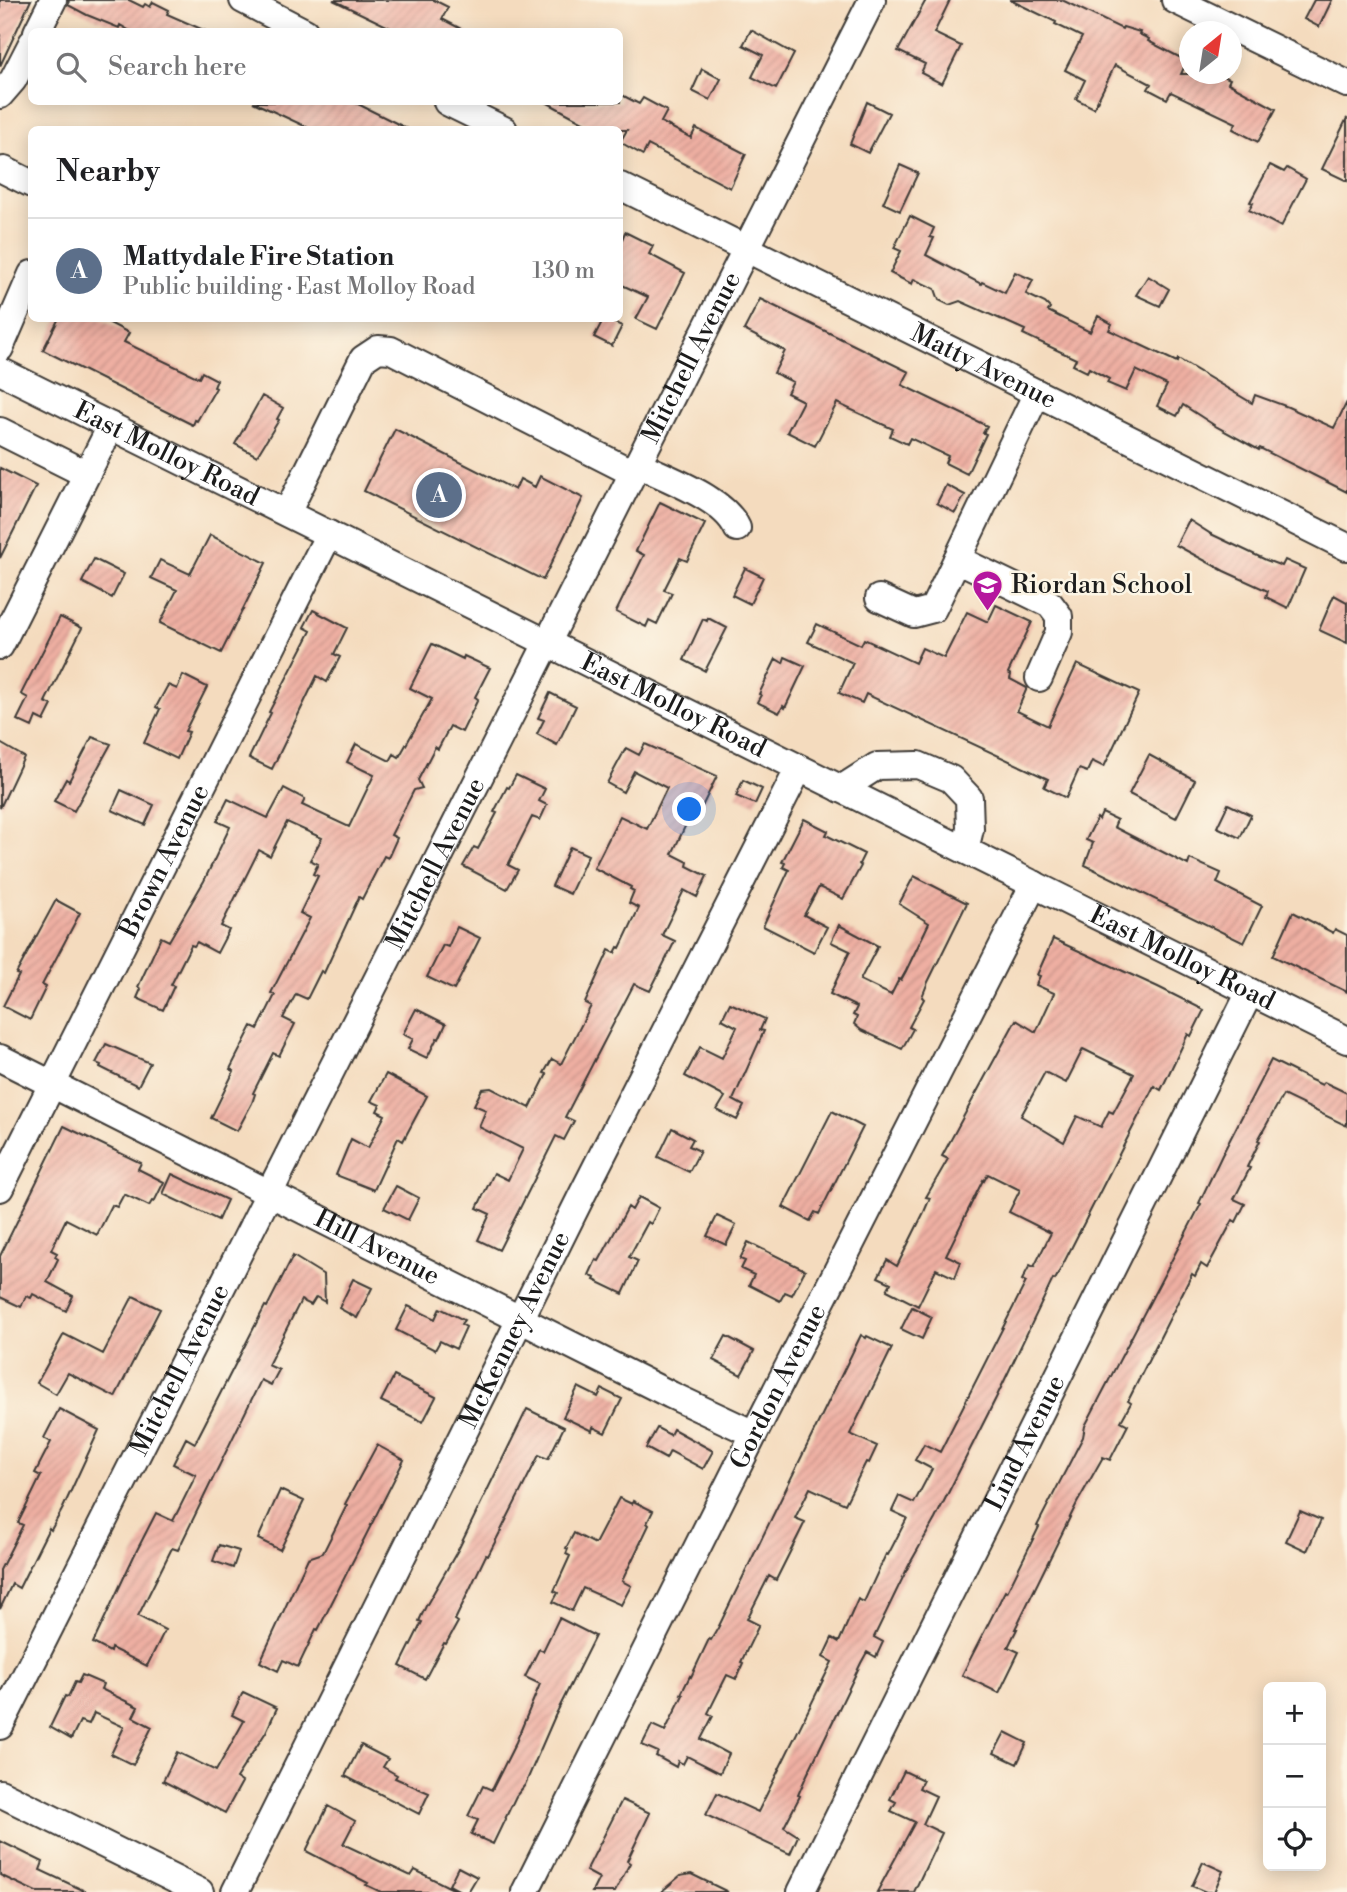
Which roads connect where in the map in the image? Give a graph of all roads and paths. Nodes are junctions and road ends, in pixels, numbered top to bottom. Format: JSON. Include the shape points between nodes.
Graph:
{"nodes":[{"id":1,"x":53,"y":0,"type":"edge"},
{"id":2,"x":243,"y":0,"type":"edge"},
{"id":3,"x":872,"y":0,"type":"edge"},
{"id":4,"x":1175,"y":0,"type":"edge"},
{"id":5,"x":39,"y":28,"type":"edge"},
{"id":6,"x":297,"y":28,"type":"edge"},
{"id":7,"x":28,"y":51,"type":"edge"},
{"id":8,"x":1347,"y":84,"type":"edge"},
{"id":9,"x":0,"y":94,"type":"edge"},
{"id":10,"x":453,"y":105,"type":"edge"},
{"id":11,"x":496,"y":126,"type":"edge"},
{"id":12,"x":1,"y":172,"type":"edge"},
{"id":13,"x":28,"y":182,"type":"edge"},
{"id":14,"x":623,"y":187,"type":"edge"},
{"id":15,"x":748,"y":249,"type":"junction"},
{"id":16,"x":28,"y":282,"type":"edge"},
{"id":17,"x":3,"y":332,"type":"edge"},
{"id":18,"x":0,"y":371,"type":"edge"},
{"id":19,"x":1037,"y":393,"type":"junction"},
{"id":20,"x":111,"y":426,"type":"junction"},
{"id":21,"x":0,"y":431,"type":"edge"},
{"id":22,"x":636,"y":468,"type":"junction"},
{"id":23,"x":86,"y":474,"type":"junction"},
{"id":24,"x":287,"y":513,"type":"junction"},
{"id":25,"x":737,"y":528,"type":"dead end"},
{"id":26,"x":329,"y":534,"type":"junction"},
{"id":27,"x":1347,"y":547,"type":"edge"},
{"id":28,"x":957,"y":559,"type":"junction"},
{"id":29,"x":879,"y":598,"type":"dead end"},
{"id":30,"x":547,"y":642,"type":"junction"},
{"id":31,"x":0,"y":646,"type":"edge"},
{"id":32,"x":1039,"y":678,"type":"dead end"},
{"id":33,"x":799,"y":768,"type":"junction"},
{"id":34,"x":841,"y":789,"type":"junction"},
{"id":35,"x":965,"y":850,"type":"junction"},
{"id":36,"x":1034,"y":884,"type":"junction"},
{"id":37,"x":1250,"y":992,"type":"junction"},
{"id":38,"x":1347,"y":1040,"type":"edge"},
{"id":39,"x":0,"y":1058,"type":"edge"},
{"id":40,"x":51,"y":1084,"type":"junction"},
{"id":41,"x":0,"y":1188,"type":"edge"},
{"id":42,"x":268,"y":1192,"type":"junction"},
{"id":43,"x":522,"y":1319,"type":"junction"},
{"id":44,"x":754,"y":1434,"type":"junction"},
{"id":45,"x":0,"y":1726,"type":"edge"},
{"id":46,"x":0,"y":1793,"type":"edge"},
{"id":47,"x":200,"y":1892,"type":"edge"},
{"id":48,"x":235,"y":1892,"type":"edge"},
{"id":49,"x":525,"y":1892,"type":"edge"},
{"id":50,"x":801,"y":1892,"type":"edge"}],
"edges":[{"from":1,"to":5,"type":"street"},
{"from":2,"to":6,"type":"street"},
{"from":3,"to":15,"type":"street","name":"Mitchell Avenue"},
{"from":4,"to":8,"type":"street"},
{"from":7,"to":9,"type":"street"},
{"from":10,"to":11,"type":"street"},
{"from":12,"to":13,"type":"street"},
{"from":14,"to":15,"type":"street","name":"Matty Avenue"},
{"from":15,"to":19,"type":"street","name":"Matty Avenue"},
{"from":15,"to":22,"type":"street","name":"Mitchell Avenue"},
{"from":16,"to":17,"type":"street"},
{"from":18,"to":20,"type":"street","name":"East Molloy Road"},
{"from":19,"to":27,"type":"street","name":"Matty Avenue"},
{"from":19,"to":28,"type":"street"},
{"from":20,"to":23,"type":"street"},
{"from":20,"to":24,"type":"street","name":"East Molloy Road"},
{"from":21,"to":23,"type":"street"},
{"from":22,"to":24,"type":"street","via":[[391,350],[378,349],[363,359]]},
{"from":22,"to":25,"type":"street","via":[[717,504]]},
{"from":22,"to":30,"type":"street","name":"Mitchell Avenue"},
{"from":23,"to":31,"type":"street"},
{"from":24,"to":26,"type":"street","name":"East Molloy Road"},
{"from":26,"to":30,"type":"street","name":"East Molloy Road"},
{"from":26,"to":40,"type":"street","name":"Brown Avenue"},
{"from":28,"to":29,"type":"street","via":[[933,609],[914,614]]},
{"from":28,"to":32,"type":"street","via":[[1050,604],[1059,616],[1059,632]]},
{"from":30,"to":33,"type":"street","name":"East Molloy Road"},
{"from":30,"to":42,"type":"street","name":"Mitchell Avenue"},
{"from":33,"to":34,"type":"street","name":"East Molloy Road"},
{"from":33,"to":43,"type":"street","name":"McKenney Avenue"},
{"from":34,"to":35,"type":"street","name":"East Molloy Road"},
{"from":34,"to":35,"type":"street","via":[[877,766],[918,765],[950,779],[969,798]]},
{"from":35,"to":36,"type":"street","name":"East Molloy Road"},
{"from":36,"to":37,"type":"street","name":"East Molloy Road"},
{"from":36,"to":44,"type":"street","name":"Gordon Avenue"},
{"from":37,"to":38,"type":"street","name":"East Molloy Road"},
{"from":37,"to":50,"type":"street","name":"Lind Avenue"},
{"from":39,"to":40,"type":"street","name":"Hill Avenue"},
{"from":40,"to":41,"type":"street","name":"Brown Avenue"},
{"from":40,"to":42,"type":"street","name":"Hill Avenue"},
{"from":42,"to":43,"type":"street","name":"Hill Avenue"},
{"from":42,"to":45,"type":"street","name":"Mitchell Avenue"},
{"from":43,"to":44,"type":"street","name":"Hill Avenue"},
{"from":43,"to":48,"type":"street","name":"McKenney Avenue"},
{"from":44,"to":49,"type":"street","name":"Gordon Avenue"},
{"from":46,"to":47,"type":"street"}]}
